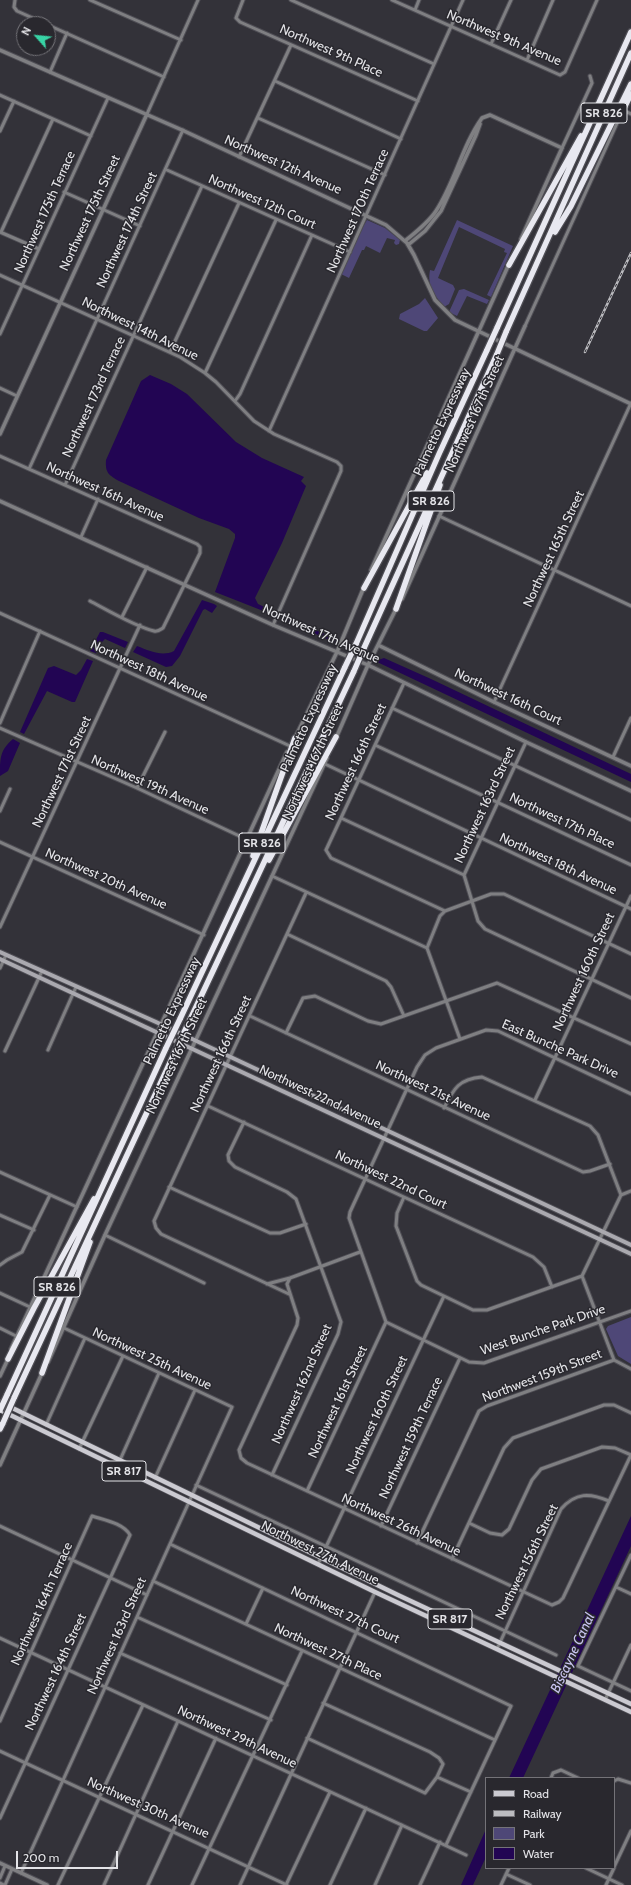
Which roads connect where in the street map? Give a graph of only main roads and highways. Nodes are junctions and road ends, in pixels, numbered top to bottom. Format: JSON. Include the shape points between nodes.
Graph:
{"nodes":[{"id":1,"x":631,"y":32,"type":"edge"},
{"id":2,"x":630,"y":55,"type":"edge"},
{"id":3,"x":631,"y":84,"type":"edge"},
{"id":4,"x":631,"y":94,"type":"edge"},
{"id":5,"x":623,"y":110,"type":"road end"},
{"id":6,"x":590,"y":122,"type":"junction"},
{"id":7,"x":542,"y":252,"type":"junction"},
{"id":8,"x":509,"y":265,"type":"road end"},
{"id":9,"x":439,"y":454,"type":"junction"},
{"id":10,"x":442,"y":476,"type":"junction"},
{"id":11,"x":364,"y":588,"type":"road end"},
{"id":12,"x":396,"y":609,"type":"road end"},
{"id":13,"x":336,"y":737,"type":"road end"},
{"id":14,"x":295,"y":738,"type":"road end"},
{"id":15,"x":257,"y":878,"type":"junction"},
{"id":16,"x":234,"y":902,"type":"junction"},
{"id":17,"x":0,"y":952,"type":"edge"},
{"id":18,"x":2,"y":960,"type":"edge"},
{"id":19,"x":106,"y":1180,"type":"junction"},
{"id":20,"x":99,"y":1219,"type":"junction"},
{"id":21,"x":631,"y":1245,"type":"edge"},
{"id":22,"x":631,"y":1254,"type":"edge"},
{"id":23,"x":8,"y":1359,"type":"road end"},
{"id":24,"x":42,"y":1373,"type":"road end"},
{"id":25,"x":0,"y":1402,"type":"edge"},
{"id":26,"x":0,"y":1410,"type":"edge"},
{"id":27,"x":0,"y":1429,"type":"edge"},
{"id":28,"x":241,"y":1518,"type":"junction"},
{"id":29,"x":237,"y":1525,"type":"junction"},
{"id":30,"x":375,"y":1592,"type":"junction"},
{"id":31,"x":413,"y":1602,"type":"junction"},
{"id":32,"x":631,"y":1704,"type":"edge"},
{"id":33,"x":631,"y":1712,"type":"edge"}],
"edges":[{"from":1,"to":6,"type":"highway","name":"Palmetto Expressway","number":"SR 826"},
{"from":2,"to":7,"type":"highway","name":"Palmetto Expressway","number":"SR 826"},
{"from":3,"to":7,"type":"highway","via":[[571,206]]},
{"from":4,"to":5,"type":"highway"},
{"from":6,"to":8,"type":"highway","via":[[574,146]]},
{"from":6,"to":9,"type":"highway","name":"Palmetto Expressway","number":"SR 826","bridge":true},
{"from":7,"to":10,"type":"highway","name":"Palmetto Expressway","number":"SR 826","bridge":true},
{"from":9,"to":11,"type":"highway"},
{"from":9,"to":16,"type":"highway","name":"Palmetto Expressway","number":"SR 826","bridge":true,"via":[[356,644]]},
{"from":10,"to":12,"type":"highway","via":[[439,492]]},
{"from":10,"to":15,"type":"highway","name":"Palmetto Expressway","number":"SR 826","bridge":true},
{"from":13,"to":15,"type":"highway"},
{"from":14,"to":16,"type":"highway","via":[[272,808]]},
{"from":15,"to":20,"type":"highway","name":"Palmetto Expressway","number":"SR 826","bridge":true},
{"from":16,"to":19,"type":"highway","name":"Palmetto Expressway","number":"SR 826","bridge":true},
{"from":17,"to":21,"type":"main road","name":"Northwest 22nd Avenue","via":[[162,1025]]},
{"from":18,"to":22,"type":"main road","name":"Northwest 22nd Avenue"},
{"from":19,"to":23,"type":"highway","via":[[37,1301]]},
{"from":19,"to":26,"type":"highway","name":"Palmetto Expressway","number":"SR 826","bridge":true},
{"from":20,"to":24,"type":"highway"},
{"from":20,"to":27,"type":"highway","name":"Palmetto Expressway","number":"SR 826","bridge":true},
{"from":25,"to":28,"type":"main road","name":"Northwest 27th Avenue","number":"SR 817"},
{"from":26,"to":29,"type":"main road","name":"Northwest 27th Avenue","number":"SR 817"},
{"from":28,"to":29,"type":"main road"},
{"from":28,"to":31,"type":"main road","name":"Northwest 27th Avenue","number":"SR 817"},
{"from":29,"to":30,"type":"main road","name":"Northwest 27th Avenue","number":"SR 817"},
{"from":30,"to":31,"type":"main road","via":[[380,1589]]},
{"from":30,"to":33,"type":"main road","name":"Northwest 27th Avenue","number":"SR 817"},
{"from":31,"to":32,"type":"main road","name":"Northwest 27th Avenue","number":"SR 817"}]}
